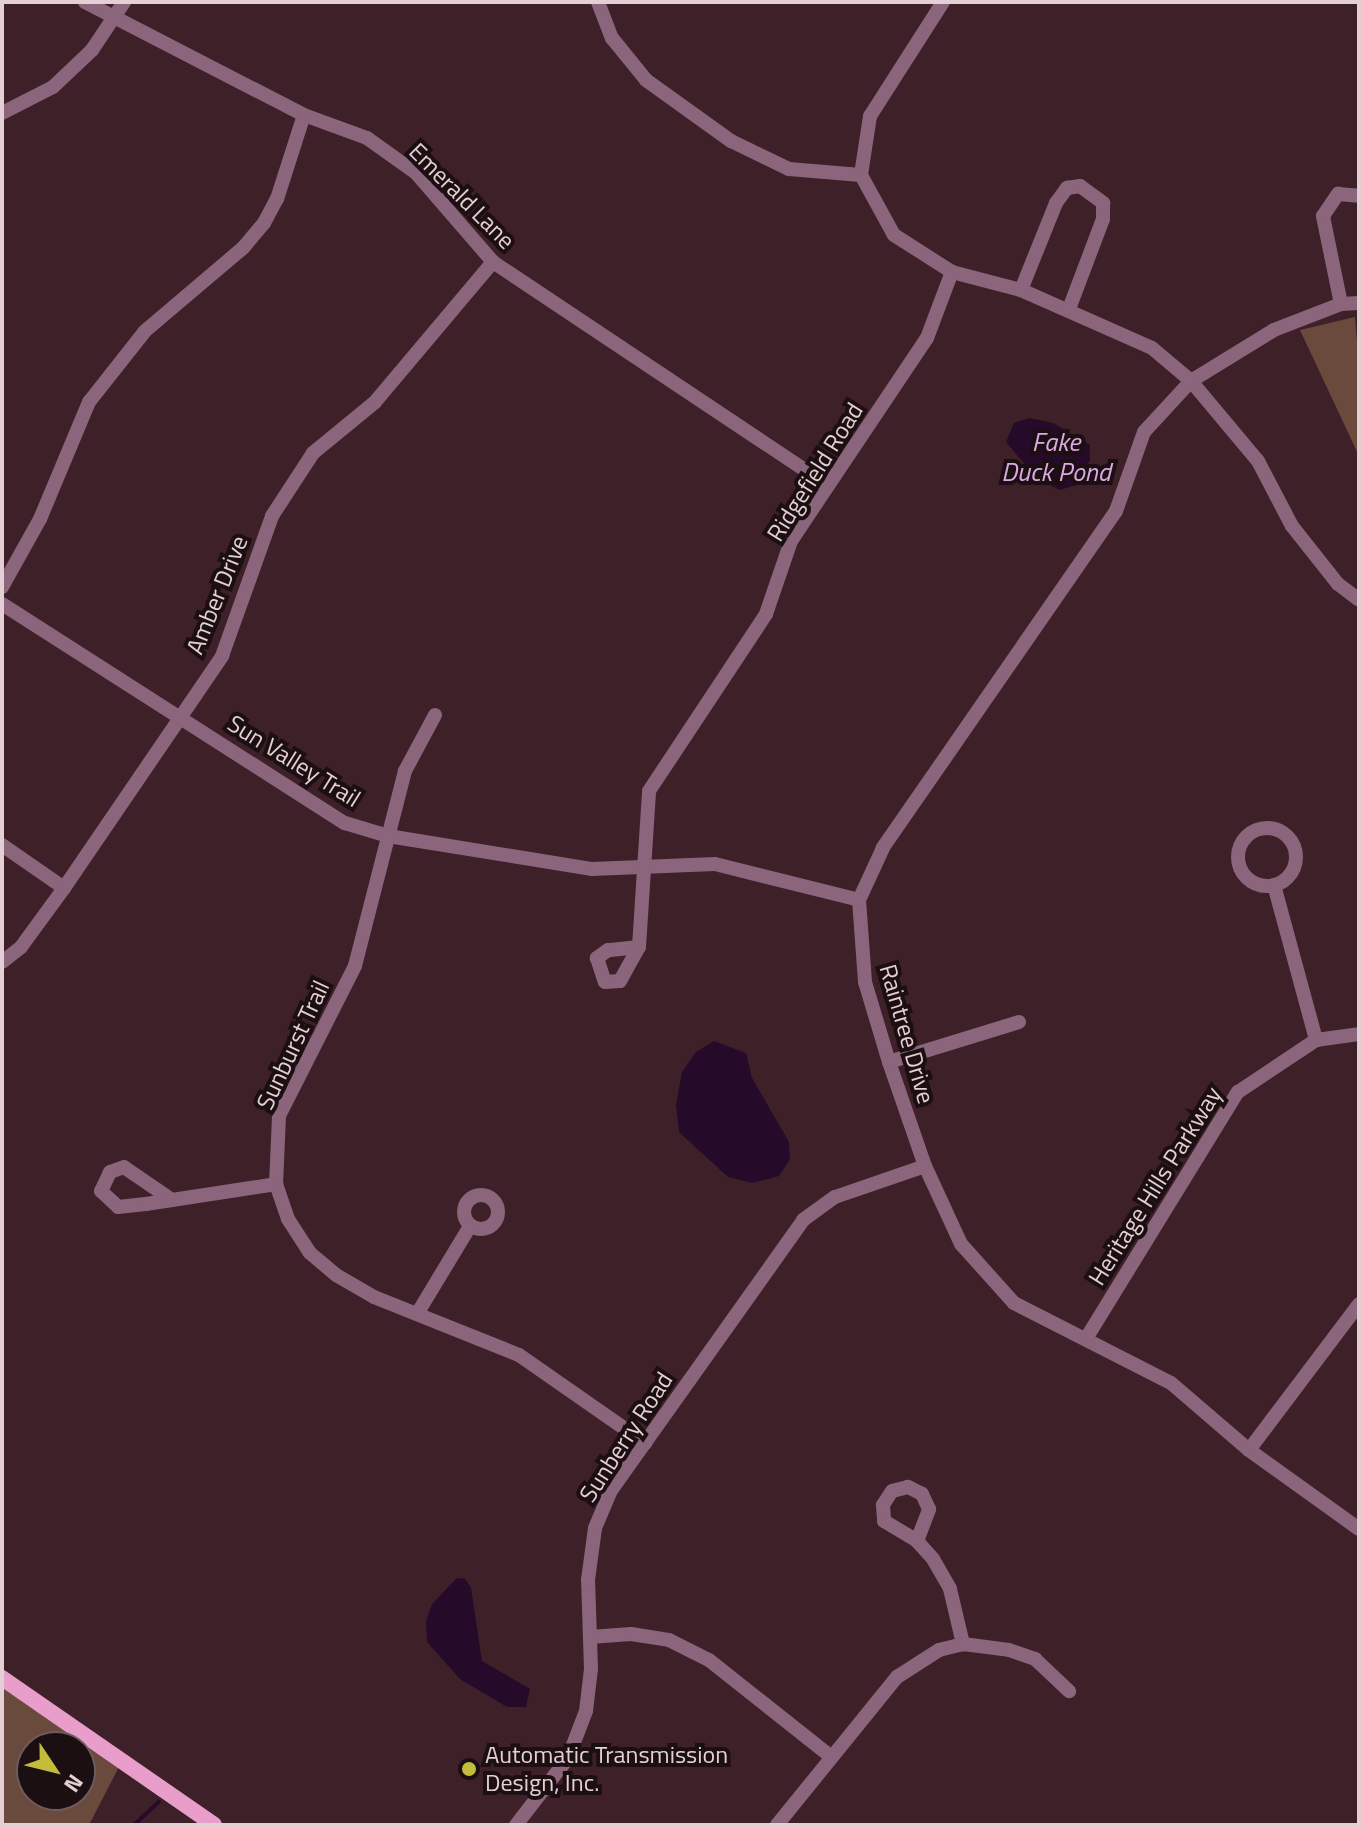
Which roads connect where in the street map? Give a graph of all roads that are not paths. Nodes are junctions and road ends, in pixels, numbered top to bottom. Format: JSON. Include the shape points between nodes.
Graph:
{"nodes":[{"id":1,"x":85,"y":2,"type":"edge"},
{"id":2,"x":124,"y":2,"type":"edge"},
{"id":3,"x":598,"y":2,"type":"edge"},
{"id":4,"x":943,"y":2,"type":"edge"},
{"id":5,"x":114,"y":21,"type":"junction"},
{"id":6,"x":2,"y":113,"type":"edge"},
{"id":7,"x":304,"y":115,"type":"junction"},
{"id":8,"x":861,"y":175,"type":"junction"},
{"id":9,"x":1359,"y":196,"type":"edge"},
{"id":10,"x":493,"y":262,"type":"junction"},
{"id":11,"x":952,"y":272,"type":"junction"},
{"id":12,"x":1021,"y":290,"type":"junction"},
{"id":13,"x":1359,"y":303,"type":"edge"},
{"id":14,"x":1341,"y":304,"type":"junction"},
{"id":15,"x":1069,"y":309,"type":"junction"},
{"id":16,"x":1191,"y":381,"type":"junction"},
{"id":17,"x":827,"y":485,"type":"junction"},
{"id":18,"x":2,"y":587,"type":"edge"},
{"id":19,"x":1359,"y":600,"type":"edge"},
{"id":20,"x":2,"y":604,"type":"edge"},
{"id":21,"x":182,"y":715,"type":"junction"},
{"id":22,"x":435,"y":715,"type":"dead end"},
{"id":23,"x":388,"y":836,"type":"junction"},
{"id":24,"x":2,"y":845,"type":"edge"},
{"id":25,"x":645,"y":867,"type":"junction"},
{"id":26,"x":1274,"y":885,"type":"junction"},
{"id":27,"x":64,"y":888,"type":"junction"},
{"id":28,"x":859,"y":900,"type":"junction"},
{"id":29,"x":639,"y":947,"type":"dead end"},
{"id":30,"x":2,"y":962,"type":"edge"},
{"id":31,"x":1019,"y":1022,"type":"dead end"},
{"id":32,"x":1359,"y":1034,"type":"edge"},
{"id":33,"x":1316,"y":1040,"type":"junction"},
{"id":34,"x":889,"y":1062,"type":"junction"},
{"id":35,"x":925,"y":1166,"type":"junction"},
{"id":36,"x":276,"y":1184,"type":"junction"},
{"id":37,"x":172,"y":1200,"type":"dead end"},
{"id":38,"x":470,"y":1226,"type":"dead end"},
{"id":39,"x":1359,"y":1304,"type":"edge"},
{"id":40,"x":417,"y":1314,"type":"junction"},
{"id":41,"x":1087,"y":1337,"type":"junction"},
{"id":42,"x":645,"y":1443,"type":"junction"},
{"id":43,"x":1249,"y":1450,"type":"junction"},
{"id":44,"x":1359,"y":1529,"type":"edge"},
{"id":45,"x":917,"y":1541,"type":"dead end"},
{"id":46,"x":590,"y":1637,"type":"junction"},
{"id":47,"x":963,"y":1644,"type":"junction"},
{"id":48,"x":2,"y":1678,"type":"edge"},
{"id":49,"x":1069,"y":1691,"type":"dead end"},
{"id":50,"x":829,"y":1755,"type":"junction"},
{"id":51,"x":214,"y":1825,"type":"edge"},
{"id":52,"x":516,"y":1825,"type":"edge"},
{"id":53,"x":777,"y":1825,"type":"edge"}],
"edges":[{"from":1,"to":5,"type":"street","name":"Emerald Lane"},
{"from":2,"to":5,"type":"street"},
{"from":3,"to":8,"type":"street","via":[[612,38],[646,80],[731,141],[789,169]]},
{"from":4,"to":8,"type":"street","via":[[870,116]]},
{"from":5,"to":6,"type":"street","via":[[53,87]]},
{"from":5,"to":7,"type":"street","name":"Emerald Lane"},
{"from":7,"to":10,"type":"street","name":"Emerald Lane","via":[[367,138],[416,173]]},
{"from":7,"to":18,"type":"street","via":[[264,223],[243,248],[145,331],[89,402],[40,519]]},
{"from":8,"to":11,"type":"street","via":[[894,235]]},
{"from":9,"to":14,"type":"street","via":[[1338,194],[1323,216]]},
{"from":10,"to":17,"type":"street","name":"Emerald Lane"},
{"from":10,"to":21,"type":"street","name":"Amber Drive","via":[[375,402],[313,453],[272,516],[222,656]]},
{"from":11,"to":12,"type":"street"},
{"from":11,"to":17,"type":"street","name":"Ridgefield Road","via":[[927,338]]},
{"from":12,"to":15,"type":"street"},
{"from":12,"to":15,"type":"street","via":[[1056,203],[1067,188],[1080,186],[1103,203],[1103,219]]},
{"from":13,"to":14,"type":"street","name":"Raintree Drive"},
{"from":14,"to":16,"type":"street","name":"Raintree Drive","via":[[1274,330]]},
{"from":15,"to":16,"type":"street","via":[[1152,348]]},
{"from":16,"to":19,"type":"street","via":[[1258,461],[1292,526],[1338,584]]},
{"from":16,"to":28,"type":"street","name":"Raintree Drive","via":[[1144,432],[1116,511],[883,848]]},
{"from":17,"to":25,"type":"street","name":"Ridgefield Road","via":[[791,541],[766,614],[649,791]]},
{"from":20,"to":21,"type":"street","name":"Sun Valley Trail","via":[[72,653]]},
{"from":21,"to":23,"type":"street","name":"Sun Valley Trail","via":[[345,823]]},
{"from":21,"to":27,"type":"street","name":"Amber Drive"},
{"from":22,"to":23,"type":"street","name":"Sunburst Trail","via":[[405,771]]},
{"from":23,"to":25,"type":"street","name":"Sun Valley Trail","via":[[527,862],[592,869]]},
{"from":23,"to":36,"type":"street","name":"Sunburst Trail","via":[[355,966],[279,1116]]},
{"from":24,"to":27,"type":"street"},
{"from":25,"to":28,"type":"street","name":"Sun Valley Trail","via":[[715,864]]},
{"from":25,"to":29,"type":"street","name":"Ridgefield Road"},
{"from":26,"to":26,"type":"street","via":[[1291,874],[1296,855],[1288,836],[1261,828],[1244,837],[1238,864],[1256,884]]},
{"from":26,"to":33,"type":"street"},
{"from":27,"to":30,"type":"street","name":"Amber Drive","via":[[21,947]]},
{"from":28,"to":34,"type":"street","name":"Raintree Drive","via":[[865,982]]},
{"from":31,"to":34,"type":"street"},
{"from":32,"to":33,"type":"street","name":"Heritage Hills Parkway"},
{"from":33,"to":41,"type":"street","name":"Heritage Hills Parkway","via":[[1238,1092]]},
{"from":34,"to":35,"type":"street","name":"Raintree Drive"},
{"from":35,"to":41,"type":"street","name":"Raintree Drive","via":[[961,1244],[1014,1303]]},
{"from":35,"to":42,"type":"street","name":"Sunberry Road","via":[[835,1197],[803,1220]]},
{"from":36,"to":37,"type":"street"},
{"from":36,"to":40,"type":"street","name":"Sunburst Trail","via":[[288,1219],[310,1253],[361,1290]]},
{"from":38,"to":40,"type":"street"},
{"from":39,"to":43,"type":"street"},
{"from":40,"to":42,"type":"street","name":"Sunburst Trail","via":[[519,1355]]},
{"from":41,"to":43,"type":"street","name":"Raintree Drive","via":[[1171,1383]]},
{"from":42,"to":46,"type":"street","name":"Sunberry Road","via":[[610,1492],[595,1528],[588,1580]]},
{"from":43,"to":44,"type":"street","name":"Raintree Drive"},
{"from":45,"to":47,"type":"street","via":[[950,1589]]},
{"from":46,"to":50,"type":"street","via":[[631,1634],[669,1640],[696,1653]]},
{"from":46,"to":52,"type":"street","name":"Sunberry Road","via":[[586,1711],[568,1758]]},
{"from":47,"to":49,"type":"street","via":[[990,1645],[1035,1659]]},
{"from":47,"to":50,"type":"street","via":[[912,1662]]},
{"from":48,"to":51,"type":"main road"},
{"from":50,"to":53,"type":"street"}]}
